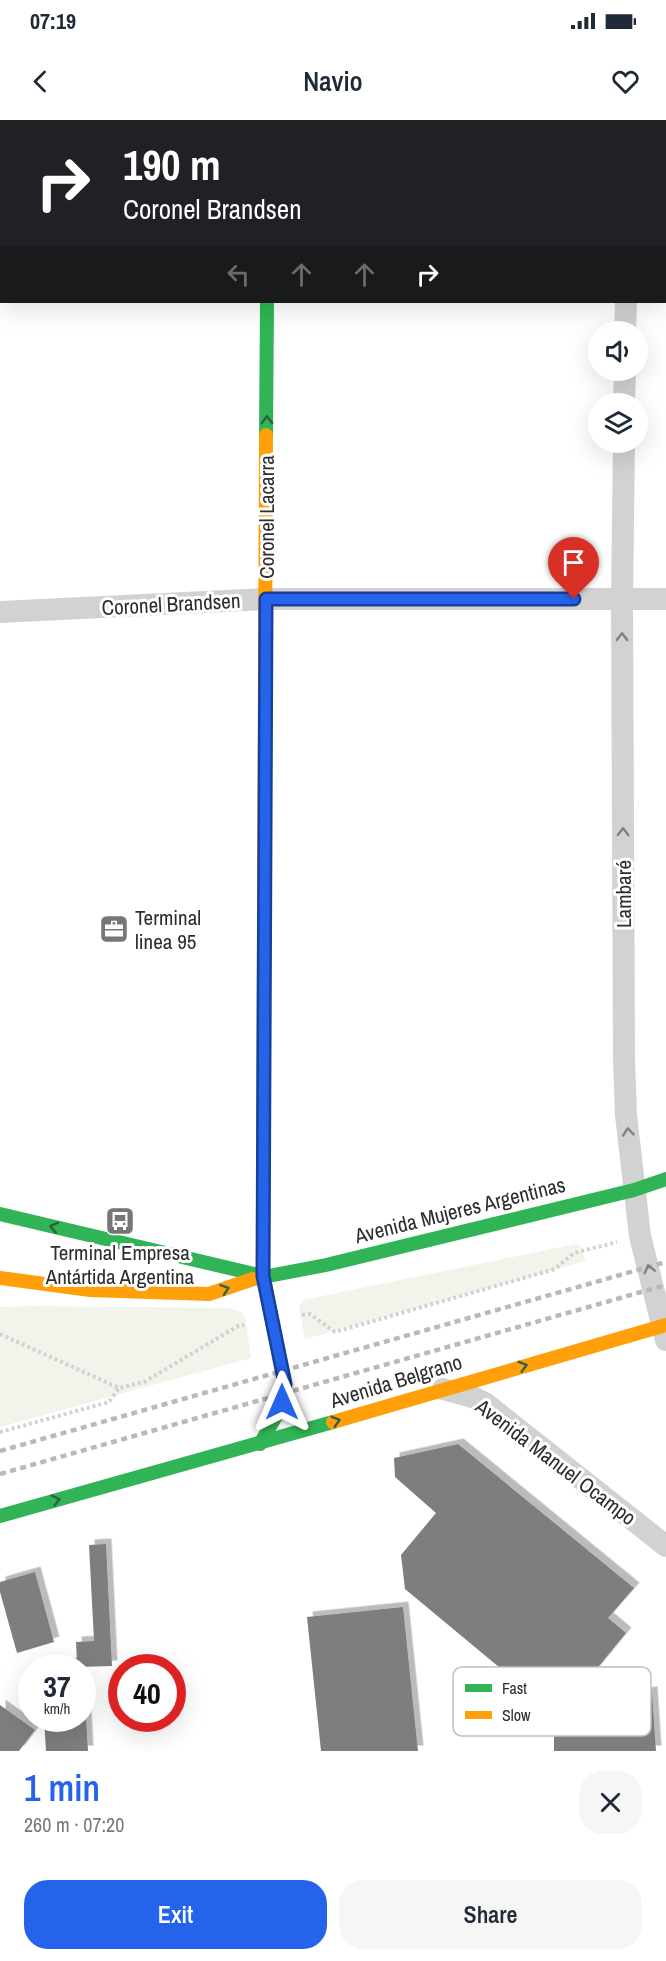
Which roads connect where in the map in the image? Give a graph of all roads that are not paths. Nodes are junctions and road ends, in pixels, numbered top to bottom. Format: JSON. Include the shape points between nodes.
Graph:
{"nodes":[{"id":1,"x":267,"y":303,"type":"edge"},
{"id":2,"x":626,"y":303,"type":"edge"},
{"id":3,"x":625,"y":321,"type":"edge"},
{"id":4,"x":624,"y":453,"type":"edge"},
{"id":5,"x":622,"y":598,"type":"junction"},
{"id":6,"x":666,"y":598,"type":"edge"},
{"id":7,"x":266,"y":599,"type":"junction"},
{"id":8,"x":0,"y":612,"type":"edge"},
{"id":9,"x":666,"y":1179,"type":"edge"},
{"id":10,"x":634,"y":1190,"type":"junction"},
{"id":11,"x":0,"y":1214,"type":"edge"},
{"id":12,"x":263,"y":1276,"type":"junction"},
{"id":13,"x":0,"y":1278,"type":"edge"},
{"id":14,"x":665,"y":1331,"type":"edge"},
{"id":15,"x":441,"y":1389,"type":"junction"},
{"id":16,"x":260,"y":1444,"type":"junction"},
{"id":17,"x":0,"y":1516,"type":"edge"},
{"id":18,"x":666,"y":1545,"type":"edge"}],
"edges":[{"from":7,"to":1,"type":"street","name":"Coronel Lacarra","one_way":true},
{"from":2,"to":3,"type":"street"},
{"from":4,"to":5,"type":"street","name":"Lambaré"},
{"from":5,"to":6,"type":"street","name":"Coronel Brandsen"},
{"from":5,"to":7,"type":"street","name":"Coronel Brandsen"},
{"from":10,"to":5,"type":"street","name":"Lambaré","one_way":true,"via":[[624,1059]]},
{"from":7,"to":8,"type":"street","name":"Coronel Brandsen"},
{"from":7,"to":12,"type":"street","name":"Coronel Lacarra"},
{"from":9,"to":10,"type":"street","name":"Avenida Mujeres Argentinas"},
{"from":10,"to":12,"type":"street","name":"Avenida Mujeres Argentinas"},
{"from":14,"to":10,"type":"street","name":"Lambaré","one_way":true,"via":[[640,1236]]},
{"from":12,"to":11,"type":"street","name":"Avenida Mujeres Argentinas","one_way":true},
{"from":13,"to":12,"type":"street","name":"Avenida Mujeres Argentinas","one_way":true,"via":[[90,1290],[209,1294]]},
{"from":12,"to":16,"type":"street","name":"Coronel Lacarra","via":[[285,1384],[274,1423]]},
{"from":15,"to":14,"type":"street","name":"Avenida Belgrano","one_way":true},
{"from":16,"to":15,"type":"street","name":"Avenida Belgrano","one_way":true},
{"from":15,"to":18,"type":"street","name":"Avenida Manuel Ocampo","via":[[485,1403]]},
{"from":17,"to":16,"type":"street","name":"Avenida Belgrano","one_way":true}]}
